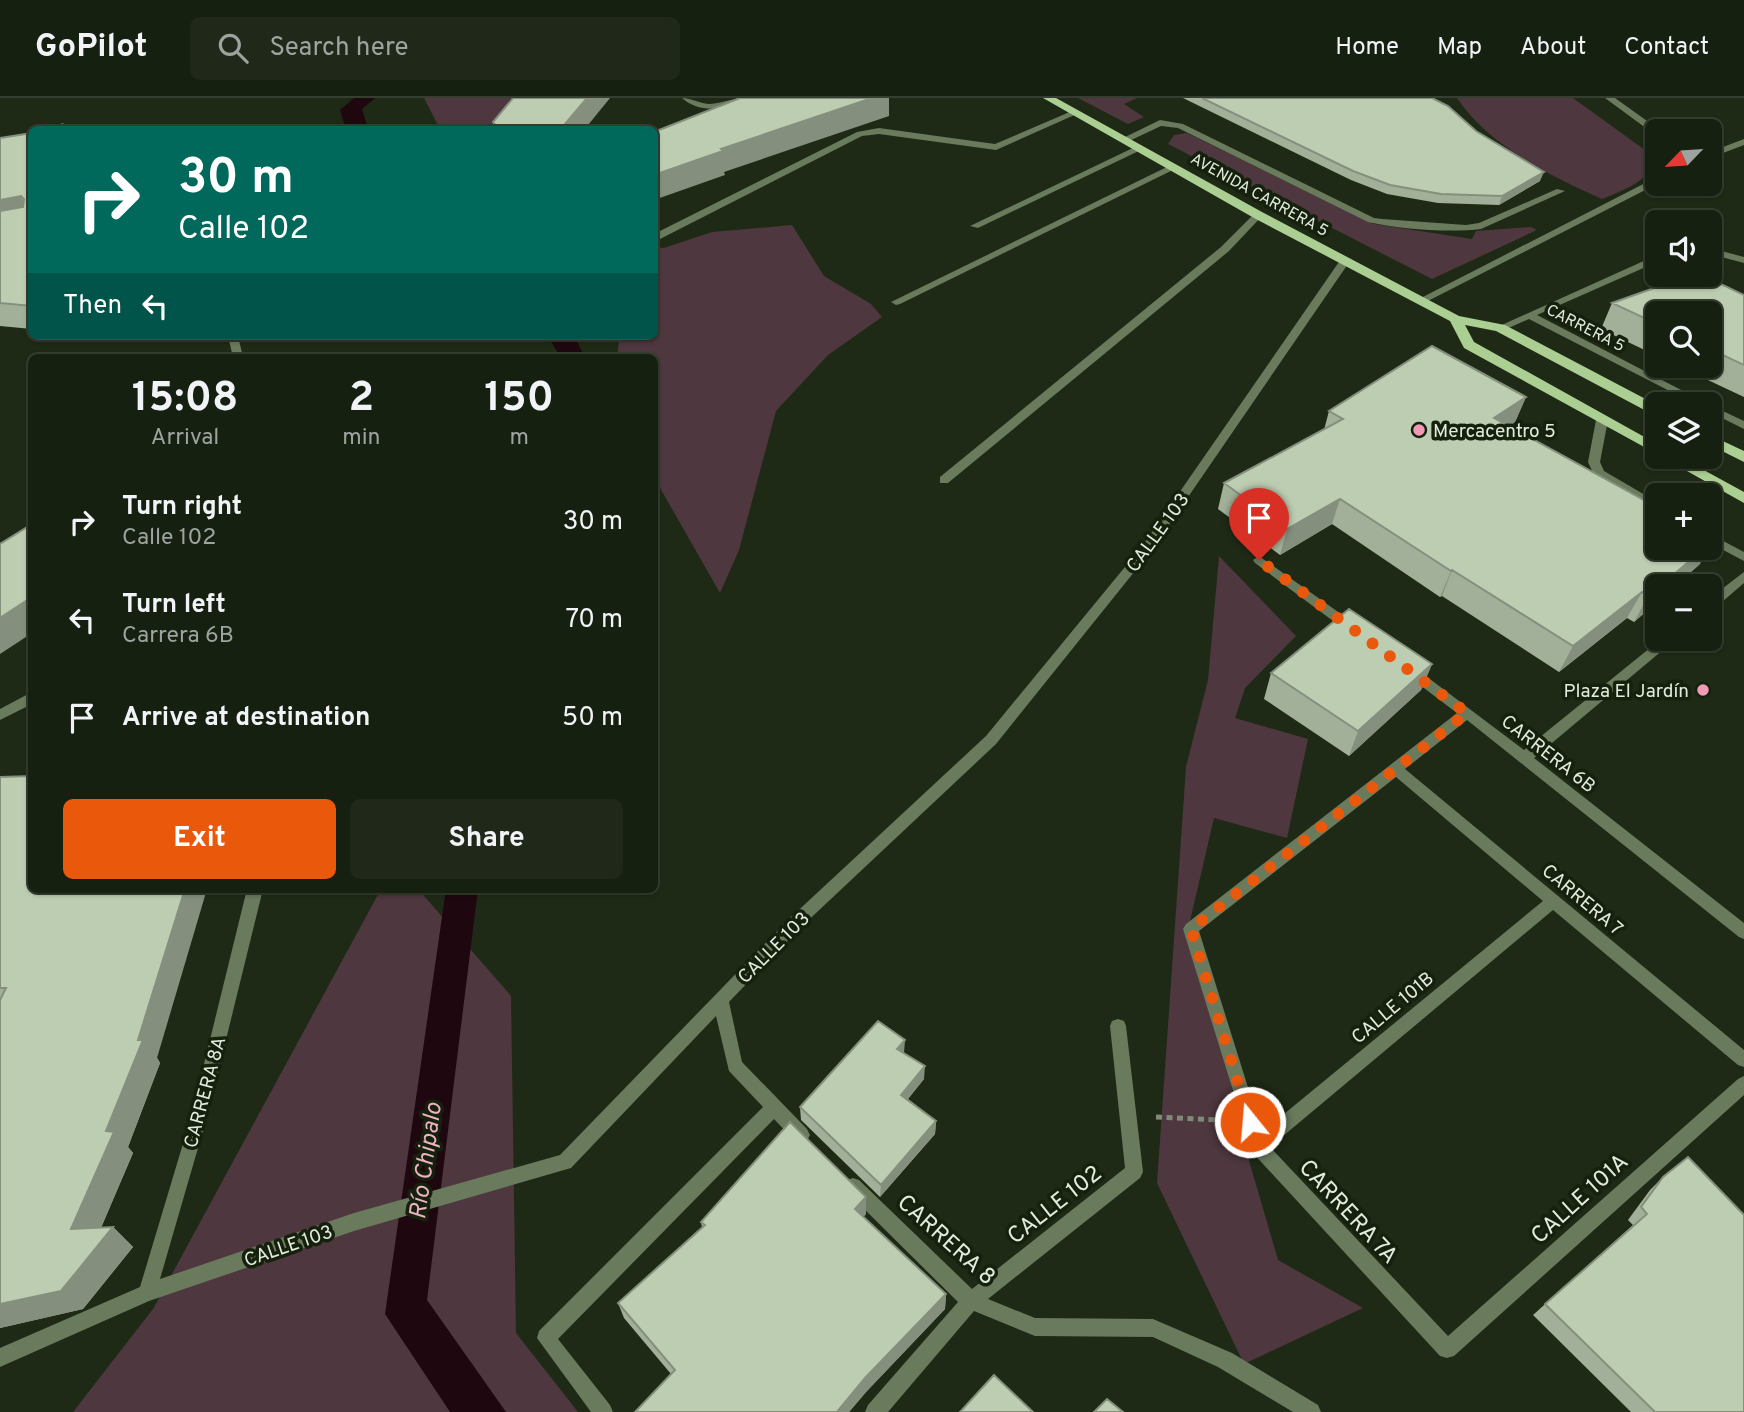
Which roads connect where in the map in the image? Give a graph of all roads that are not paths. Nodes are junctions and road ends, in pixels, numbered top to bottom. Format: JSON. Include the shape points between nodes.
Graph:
{"nodes":[{"id":1,"x":686,"y":98,"type":"edge"},
{"id":2,"x":741,"y":98,"type":"edge"},
{"id":3,"x":1048,"y":98,"type":"edge"},
{"id":4,"x":1609,"y":98,"type":"edge"},
{"id":5,"x":1075,"y":113,"type":"junction"},
{"id":6,"x":1645,"y":124,"type":"edge"},
{"id":7,"x":1124,"y":140,"type":"junction"},
{"id":8,"x":1744,"y":142,"type":"edge"},
{"id":9,"x":1140,"y":148,"type":"junction"},
{"id":10,"x":1722,"y":150,"type":"edge"},
{"id":11,"x":1174,"y":167,"type":"junction"},
{"id":12,"x":1645,"y":186,"type":"edge"},
{"id":13,"x":1560,"y":191,"type":"dead end"},
{"id":14,"x":1258,"y":215,"type":"junction"},
{"id":15,"x":975,"y":226,"type":"dead end"},
{"id":16,"x":658,"y":236,"type":"edge"},
{"id":17,"x":1744,"y":250,"type":"edge"},
{"id":18,"x":1722,"y":254,"type":"edge"},
{"id":19,"x":1732,"y":257,"type":"junction"},
{"id":20,"x":1744,"y":260,"type":"edge"},
{"id":21,"x":1345,"y":261,"type":"junction"},
{"id":22,"x":1645,"y":263,"type":"edge"},
{"id":23,"x":1420,"y":301,"type":"junction"},
{"id":24,"x":896,"y":302,"type":"dead end"},
{"id":25,"x":1530,"y":315,"type":"junction"},
{"id":26,"x":1455,"y":319,"type":"junction"},
{"id":27,"x":1500,"y":328,"type":"junction"},
{"id":28,"x":1680,"y":392,"type":"edge"},
{"id":29,"x":1645,"y":405,"type":"edge"},
{"id":30,"x":1722,"y":414,"type":"edge"},
{"id":31,"x":1602,"y":420,"type":"junction"},
{"id":32,"x":1744,"y":425,"type":"edge"},
{"id":33,"x":1645,"y":443,"type":"edge"},
{"id":34,"x":1722,"y":445,"type":"edge"},
{"id":35,"x":1744,"y":457,"type":"edge"},
{"id":36,"x":1691,"y":469,"type":"edge"},
{"id":37,"x":944,"y":480,"type":"dead end"},
{"id":38,"x":1744,"y":498,"type":"edge"},
{"id":39,"x":1645,"y":500,"type":"edge"},
{"id":40,"x":1722,"y":545,"type":"edge"},
{"id":41,"x":1744,"y":557,"type":"edge"},
{"id":42,"x":1259,"y":560,"type":"dead end"},
{"id":43,"x":1744,"y":576,"type":"edge"},
{"id":44,"x":1722,"y":595,"type":"edge"},
{"id":45,"x":1368,"y":640,"type":"edge"},
{"id":46,"x":1654,"y":651,"type":"edge"},
{"id":47,"x":1401,"y":664,"type":"edge"},
{"id":48,"x":28,"y":699,"type":"edge"},
{"id":49,"x":1467,"y":713,"type":"junction"},
{"id":50,"x":0,"y":715,"type":"edge"},
{"id":51,"x":1524,"y":758,"type":"junction"},
{"id":52,"x":1396,"y":769,"type":"junction"},
{"id":53,"x":254,"y":893,"type":"edge"},
{"id":54,"x":1553,"y":901,"type":"junction"},
{"id":55,"x":1744,"y":932,"type":"edge"},
{"id":56,"x":721,"y":1000,"type":"junction"},
{"id":57,"x":1118,"y":1026,"type":"dead end"},
{"id":58,"x":1744,"y":1060,"type":"edge"},
{"id":59,"x":1741,"y":1092,"type":"edge"},
{"id":60,"x":774,"y":1108,"type":"junction"},
{"id":61,"x":1258,"y":1146,"type":"junction"},
{"id":62,"x":813,"y":1147,"type":"edge"},
{"id":63,"x":843,"y":1175,"type":"edge"},
{"id":64,"x":147,"y":1293,"type":"junction"},
{"id":65,"x":971,"y":1301,"type":"junction"},
{"id":66,"x":1447,"y":1349,"type":"joint"},
{"id":67,"x":0,"y":1358,"type":"edge"},
{"id":68,"x":603,"y":1412,"type":"edge"},
{"id":69,"x":875,"y":1412,"type":"edge"},
{"id":70,"x":1311,"y":1412,"type":"edge"}],
"edges":[{"from":1,"to":2,"type":"street","via":[[696,106],[711,108]]},
{"from":3,"to":5,"type":"main road","name":"AVENIDA CARRERA 5"},
{"from":4,"to":6,"type":"street"},
{"from":5,"to":7,"type":"main road","name":"AVENIDA CARRERA 5"},
{"from":5,"to":16,"type":"street","via":[[996,147],[879,131],[860,134]]},
{"from":7,"to":9,"type":"main road","name":"AVENIDA CARRERA 5"},
{"from":7,"to":13,"type":"street","via":[[1160,123],[1180,126],[1382,222],[1481,226]]},
{"from":8,"to":10,"type":"street"},
{"from":9,"to":11,"type":"main road","name":"AVENIDA CARRERA 5"},
{"from":9,"to":15,"type":"street"},
{"from":11,"to":14,"type":"main road","name":"AVENIDA CARRERA 5"},
{"from":11,"to":24,"type":"street"},
{"from":12,"to":23,"type":"street"},
{"from":14,"to":21,"type":"main road","name":"AVENIDA CARRERA 5"},
{"from":14,"to":37,"type":"street","via":[[1224,249]]},
{"from":17,"to":19,"type":"street"},
{"from":18,"to":19,"type":"street"},
{"from":19,"to":20,"type":"street"},
{"from":21,"to":23,"type":"main road","name":"AVENIDA CARRERA 5"},
{"from":21,"to":56,"type":"street","name":"CALLE 103","via":[[1147,548],[991,740],[794,924]]},
{"from":22,"to":25,"type":"street"},
{"from":23,"to":26,"type":"main road","name":"AVENIDA CARRERA 5"},
{"from":25,"to":27,"type":"street"},
{"from":25,"to":28,"type":"street","name":"CARRERA 5"},
{"from":26,"to":27,"type":"main road","name":"AVENIDA CARRERA 5"},
{"from":26,"to":31,"type":"main road","name":"AVENIDA CARRERA 5","via":[[1469,345]]},
{"from":27,"to":29,"type":"main road","name":"AVENIDA CARRERA 5"},
{"from":30,"to":32,"type":"street"},
{"from":31,"to":33,"type":"main road","name":"AVENIDA CARRERA 5"},
{"from":31,"to":39,"type":"street","via":[[1594,462],[1599,473]]},
{"from":34,"to":35,"type":"main road"},
{"from":36,"to":38,"type":"main road"},
{"from":40,"to":41,"type":"street"},
{"from":42,"to":45,"type":"street"},
{"from":43,"to":44,"type":"street"},
{"from":46,"to":51,"type":"street"},
{"from":47,"to":49,"type":"street","name":"CARRERA 6B"},
{"from":48,"to":50,"type":"street"},
{"from":49,"to":51,"type":"street","name":"CARRERA 6B"},
{"from":49,"to":52,"type":"street"},
{"from":51,"to":55,"type":"street","name":"CARRERA 6B"},
{"from":52,"to":54,"type":"street","name":"CARRERA 7"},
{"from":52,"to":61,"type":"street","name":"CARRERA 7A","via":[[1191,929]]},
{"from":53,"to":64,"type":"street","name":"CARRERA 8A","via":[[199,1117]]},
{"from":54,"to":58,"type":"street","name":"CARRERA 7"},
{"from":54,"to":61,"type":"street","name":"CALLE 101B"},
{"from":56,"to":60,"type":"street","via":[[735,1066]]},
{"from":56,"to":64,"type":"street","name":"CALLE 103","via":[[565,1162],[354,1222]]},
{"from":57,"to":65,"type":"street","name":"CALLE 102","via":[[1134,1171]]},
{"from":59,"to":66,"type":"street","name":"CALLE 101A"},
{"from":60,"to":62,"type":"street"},
{"from":60,"to":68,"type":"street","via":[[546,1338]]},
{"from":61,"to":66,"type":"street","name":"CARRERA 7A"},
{"from":63,"to":65,"type":"street","name":"CARRERA 8"},
{"from":64,"to":67,"type":"street","name":"CALLE 103"},
{"from":65,"to":69,"type":"street","name":"CALLE 102"},
{"from":65,"to":70,"type":"street","name":"CARRERA 8","via":[[1035,1327],[1153,1328],[1225,1360]]}]}
